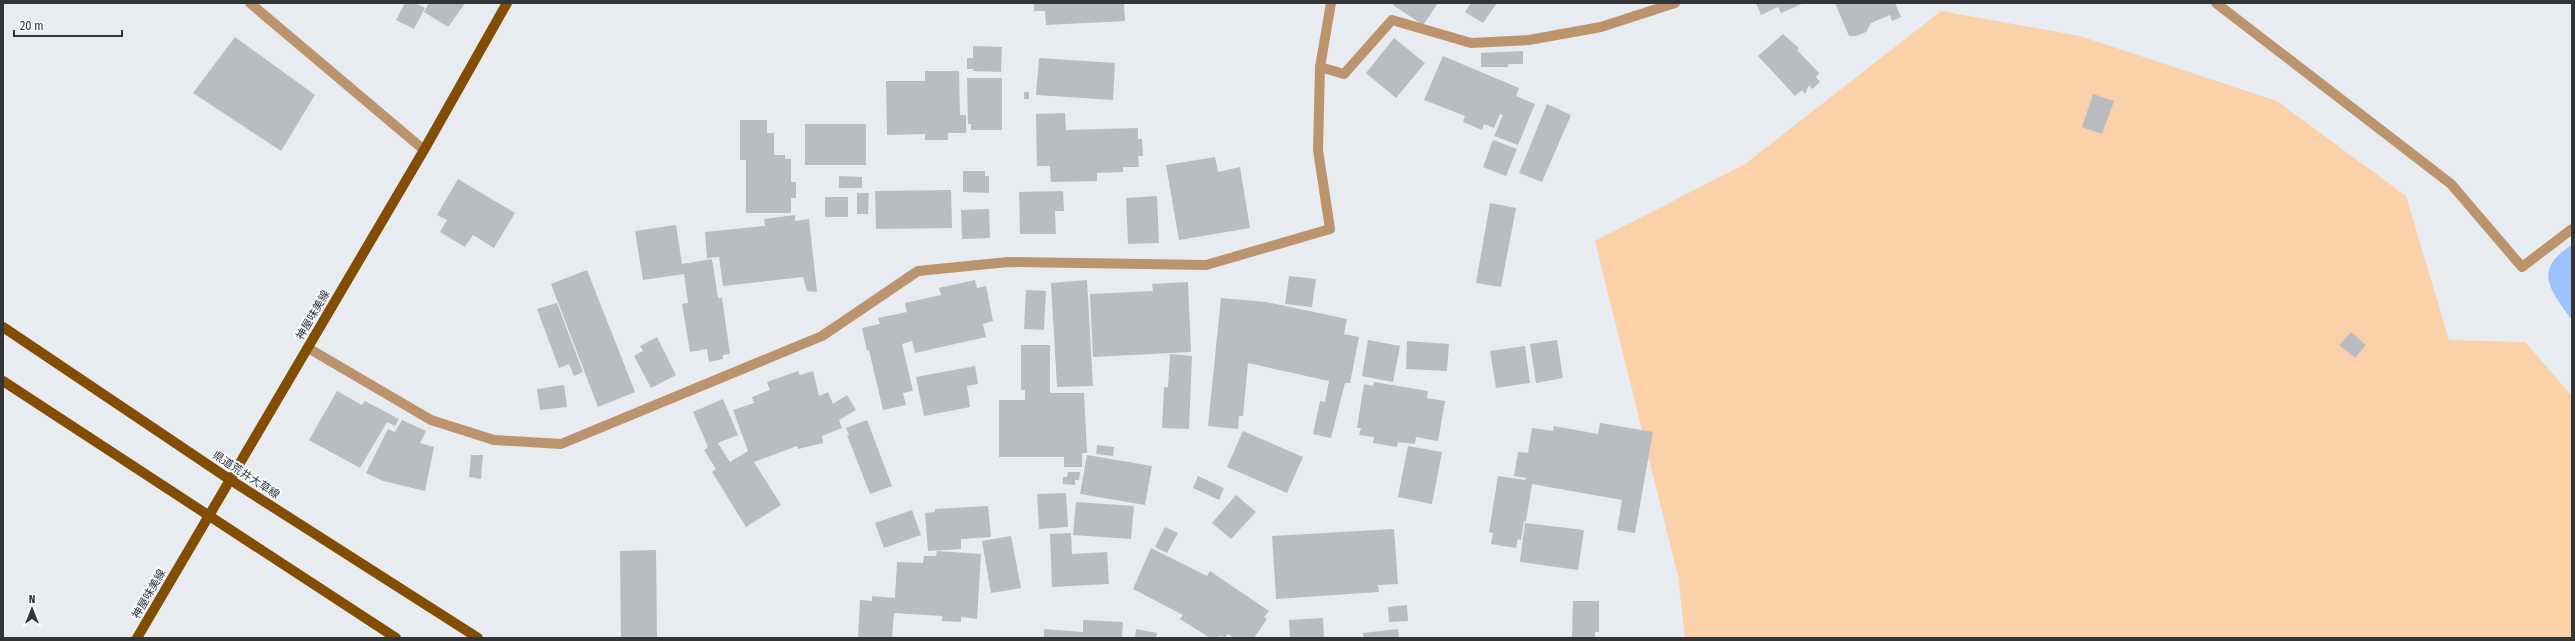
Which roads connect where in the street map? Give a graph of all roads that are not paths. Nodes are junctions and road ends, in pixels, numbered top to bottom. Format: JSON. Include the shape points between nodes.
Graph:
{"nodes":[{"id":1,"x":250,"y":3,"type":"edge"},
{"id":2,"x":507,"y":3,"type":"edge"},
{"id":3,"x":1331,"y":3,"type":"edge"},
{"id":4,"x":1675,"y":3,"type":"edge"},
{"id":5,"x":2216,"y":3,"type":"edge"},
{"id":6,"x":1320,"y":67,"type":"junction"},
{"id":7,"x":424,"y":150,"type":"junction"},
{"id":8,"x":2572,"y":229,"type":"edge"},
{"id":9,"x":3,"y":327,"type":"edge"},
{"id":10,"x":308,"y":348,"type":"junction"},
{"id":11,"x":3,"y":381,"type":"edge"},
{"id":12,"x":229,"y":479,"type":"junction"},
{"id":13,"x":209,"y":514,"type":"junction"},
{"id":14,"x":137,"y":638,"type":"edge"},
{"id":15,"x":396,"y":638,"type":"edge"},
{"id":16,"x":478,"y":638,"type":"edge"}],
"edges":[{"from":1,"to":7,"type":"street"},
{"from":2,"to":7,"type":"main road","name":"神屋味美線"},
{"from":3,"to":6,"type":"street"},
{"from":4,"to":6,"type":"street","via":[[1601,27],[1529,40],[1471,43],[1392,20],[1344,74]]},
{"from":5,"to":8,"type":"street","via":[[2451,184],[2522,267]]},
{"from":6,"to":10,"type":"street","via":[[1318,150],[1330,229],[1206,265],[1008,262],[918,271],[822,336],[561,444],[494,440],[431,420]]},
{"from":7,"to":10,"type":"main road","name":"神屋味美線"},
{"from":9,"to":12,"type":"main road","name":"県道荒井大草線"},
{"from":10,"to":12,"type":"main road","name":"神屋味美線"},
{"from":11,"to":13,"type":"main road"},
{"from":12,"to":13,"type":"main road","name":"神屋味美線"},
{"from":12,"to":16,"type":"main road","name":"県道荒井大草線"},
{"from":13,"to":14,"type":"main road","name":"神屋味美線"},
{"from":13,"to":15,"type":"main road"}]}
